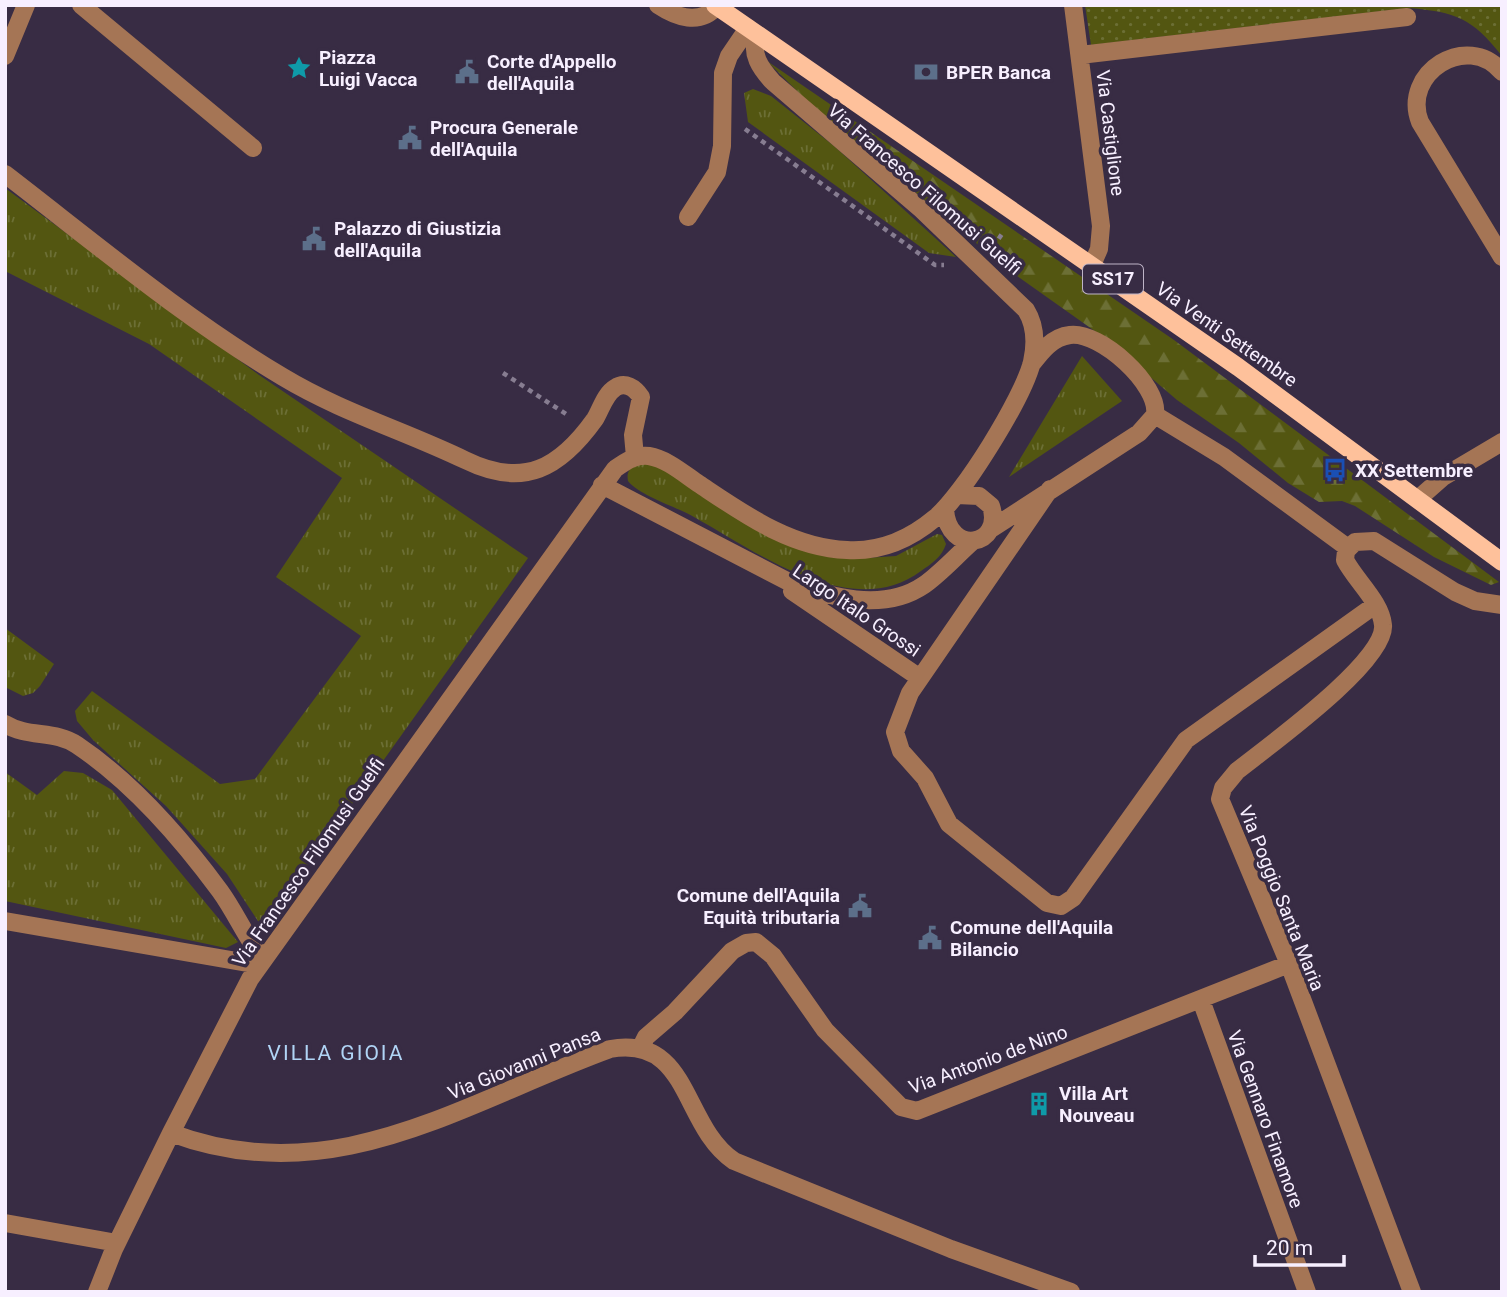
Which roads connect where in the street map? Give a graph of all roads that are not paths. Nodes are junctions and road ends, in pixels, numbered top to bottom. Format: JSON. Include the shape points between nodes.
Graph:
{"nodes":[{"id":1,"x":26,"y":5,"type":"edge"},
{"id":2,"x":80,"y":5,"type":"edge"},
{"id":3,"x":658,"y":5,"type":"edge"},
{"id":4,"x":1073,"y":5,"type":"edge"},
{"id":5,"x":716,"y":6,"type":"edge"},
{"id":6,"x":1407,"y":17,"type":"dead end"},
{"id":7,"x":753,"y":31,"type":"junction"},
{"id":8,"x":1080,"y":55,"type":"junction"},
{"id":9,"x":5,"y":56,"type":"edge"},
{"id":10,"x":1502,"y":72,"type":"edge"},
{"id":11,"x":253,"y":148,"type":"dead end"},
{"id":12,"x":5,"y":174,"type":"edge"},
{"id":13,"x":688,"y":217,"type":"dead end"},
{"id":14,"x":1502,"y":257,"type":"edge"},
{"id":15,"x":1092,"y":265,"type":"junction"},
{"id":16,"x":1031,"y":366,"type":"junction"},
{"id":17,"x":1155,"y":415,"type":"junction"},
{"id":18,"x":1502,"y":442,"type":"edge"},
{"id":19,"x":635,"y":457,"type":"junction"},
{"id":20,"x":603,"y":485,"type":"junction"},
{"id":21,"x":1050,"y":489,"type":"junction"},
{"id":22,"x":1418,"y":499,"type":"junction"},
{"id":23,"x":951,"y":502,"type":"junction"},
{"id":24,"x":982,"y":536,"type":"junction"},
{"id":25,"x":1348,"y":548,"type":"junction"},
{"id":26,"x":1000,"y":559,"type":"junction"},
{"id":27,"x":1502,"y":562,"type":"edge"},
{"id":28,"x":758,"y":567,"type":"junction"},
{"id":29,"x":1375,"y":606,"type":"junction"},
{"id":30,"x":1502,"y":606,"type":"edge"},
{"id":31,"x":919,"y":677,"type":"junction"},
{"id":32,"x":5,"y":724,"type":"edge"},
{"id":33,"x":5,"y":921,"type":"edge"},
{"id":34,"x":261,"y":962,"type":"junction"},
{"id":35,"x":1289,"y":964,"type":"junction"},
{"id":36,"x":1201,"y":1000,"type":"junction"},
{"id":37,"x":641,"y":1047,"type":"junction"},
{"id":38,"x":171,"y":1133,"type":"junction"},
{"id":39,"x":5,"y":1223,"type":"edge"},
{"id":40,"x":117,"y":1243,"type":"junction"},
{"id":41,"x":97,"y":1292,"type":"edge"},
{"id":42,"x":1071,"y":1292,"type":"edge"},
{"id":43,"x":1307,"y":1292,"type":"edge"},
{"id":44,"x":1412,"y":1292,"type":"edge"}],
"edges":[{"from":1,"to":9,"type":"street"},
{"from":2,"to":11,"type":"street"},
{"from":3,"to":5,"type":"street","via":[[694,19]]},
{"from":4,"to":8,"type":"street","name":"Via Castiglione"},
{"from":5,"to":7,"type":"main road","name":"Via Venti Settembre","number":"SS17"},
{"from":6,"to":8,"type":"street"},
{"from":7,"to":13,"type":"street","via":[[729,56],[723,73],[717,172]]},
{"from":7,"to":15,"type":"main road","name":"Via Venti Settembre","number":"SS17"},
{"from":7,"to":16,"type":"street","name":"Via Francesco Filomusi Guelfi","via":[[757,59],[773,82],[922,209],[1018,300],[1031,318]]},
{"from":8,"to":15,"type":"street","name":"Via Castiglione","via":[[1101,226]]},
{"from":10,"to":14,"type":"street","via":[[1480,57],[1447,58],[1422,82],[1416,106],[1420,122]]},
{"from":12,"to":19,"type":"street","via":[[194,319],[344,409],[479,467],[526,472],[543,470],[559,460],[577,444],[608,394],[621,385],[629,386],[641,397],[633,435]]},
{"from":15,"to":22,"type":"main road","name":"Via Venti Settembre","number":"SS17"},
{"from":16,"to":17,"type":"street","via":[[1050,344],[1083,335],[1138,375],[1152,391]]},
{"from":16,"to":23,"type":"street","name":"Via Francesco Filomusi Guelfi"},
{"from":17,"to":21,"type":"street","name":"Largo Italo Grossi","via":[[1139,433]]},
{"from":17,"to":25,"type":"street","via":[[1224,457]]},
{"from":18,"to":22,"type":"street","via":[[1437,481]]},
{"from":19,"to":20,"type":"street","name":"Via Francesco Filomusi Guelfi","via":[[615,469]]},
{"from":19,"to":23,"type":"street","name":"Via Francesco Filomusi Guelfi","via":[[664,460],[766,527],[829,548],[869,549],[896,543]]},
{"from":20,"to":28,"type":"street"},
{"from":20,"to":34,"type":"street","name":"Via Francesco Filomusi Guelfi"},
{"from":21,"to":24,"type":"street","name":"Largo Italo Grossi"},
{"from":21,"to":26,"type":"street","name":"Largo Italo Grossi"},
{"from":22,"to":27,"type":"main road","name":"Via Venti Settembre","number":"SS17"},
{"from":23,"to":24,"type":"street","via":[[953,533],[958,538]]},
{"from":23,"to":24,"type":"street","via":[[971,494],[986,500],[993,513]]},
{"from":24,"to":26,"type":"street"},
{"from":24,"to":28,"type":"street","via":[[924,585],[894,599],[851,599],[813,591]]},
{"from":25,"to":29,"type":"street","name":"Via Poggio Santa Maria","via":[[1345,561]]},
{"from":25,"to":30,"type":"street","via":[[1359,540],[1374,541],[1455,592]]},
{"from":26,"to":31,"type":"street","name":"Largo Italo Grossi"},
{"from":28,"to":31,"type":"street","name":"Largo Italo Grossi"},
{"from":29,"to":31,"type":"street","via":[[1193,734],[1171,757],[1073,898],[1061,906],[1048,903],[961,837],[898,744],[898,716]]},
{"from":29,"to":35,"type":"street","name":"Via Poggio Santa Maria","via":[[1384,631],[1378,649],[1237,771],[1221,793],[1223,810]]},
{"from":32,"to":34,"type":"street","via":[[75,744],[122,781],[221,892]]},
{"from":33,"to":34,"type":"street"},
{"from":34,"to":38,"type":"street","name":"Via Francesco Filomusi Guelfi"},
{"from":35,"to":36,"type":"street","name":"Via Antonio de Nino"},
{"from":35,"to":44,"type":"street","name":"Via Poggio Santa Maria"},
{"from":36,"to":37,"type":"street","name":"Via Antonio de Nino","via":[[911,1111],[896,1103],[825,1030],[770,952],[751,941],[732,951]]},
{"from":36,"to":43,"type":"street","name":"Via Gennaro Finamore"},
{"from":37,"to":38,"type":"street","name":"Via Giovanni Pansa","via":[[610,1049],[425,1125],[319,1150],[244,1152]]},
{"from":37,"to":42,"type":"street","via":[[666,1061],[704,1128],[734,1161]]},
{"from":38,"to":40,"type":"street","name":"Via Francesco Filomusi Guelfi"},
{"from":39,"to":40,"type":"street"},
{"from":40,"to":41,"type":"street","name":"Via Francesco Filomusi Guelfi"}]}
